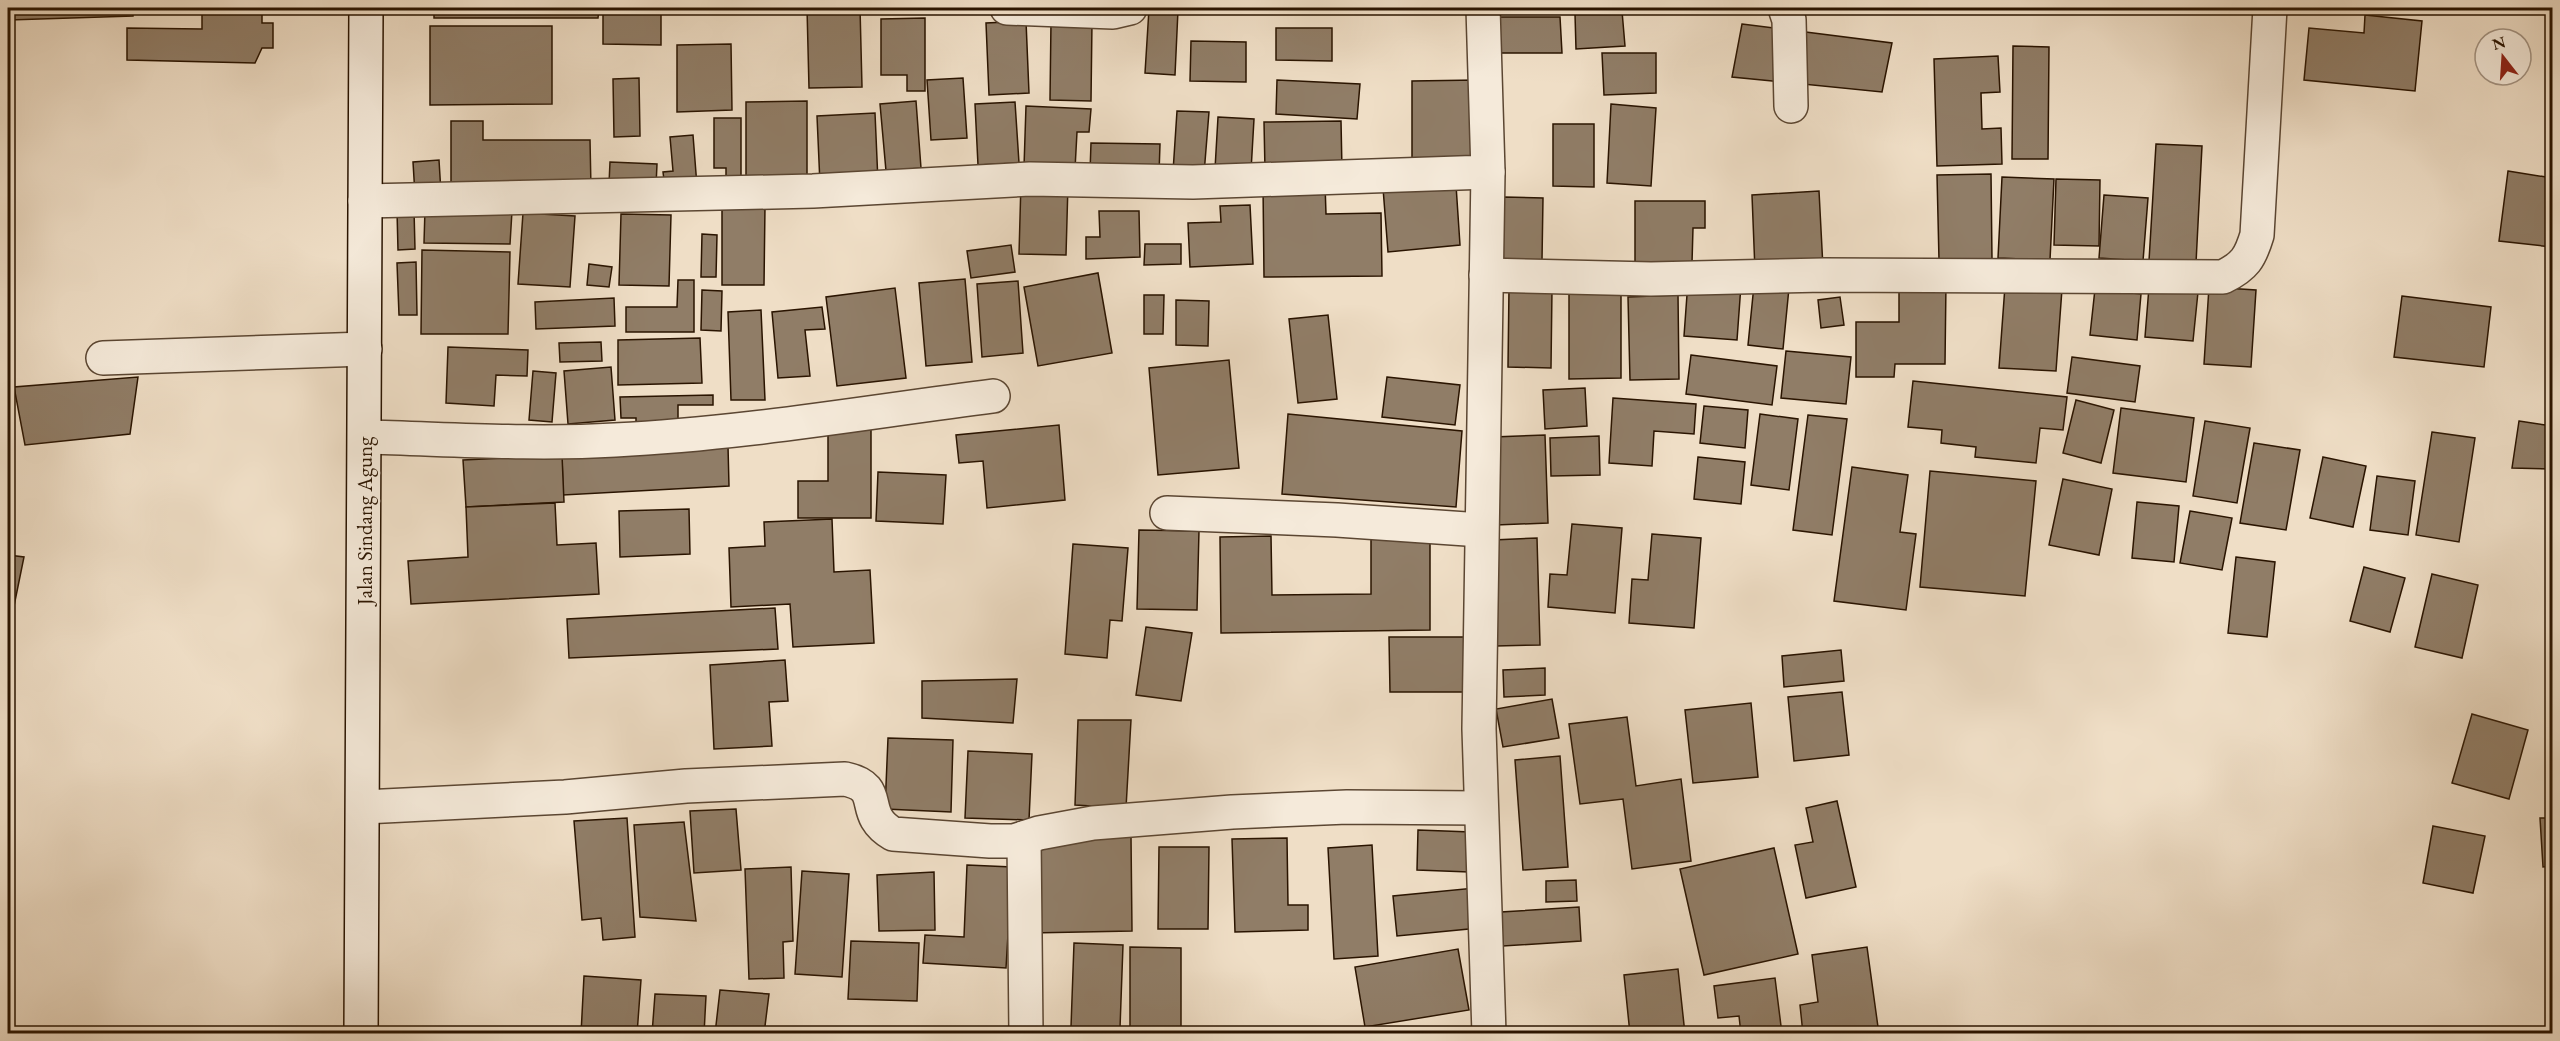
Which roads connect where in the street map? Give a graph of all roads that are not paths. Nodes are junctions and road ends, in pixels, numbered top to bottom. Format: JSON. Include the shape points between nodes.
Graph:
{"nodes":[{"id":1,"x":366,"y":8,"type":"edge"},
{"id":2,"x":1007,"y":8,"type":"edge"},
{"id":3,"x":1130,"y":8,"type":"edge"},
{"id":4,"x":1483,"y":8,"type":"edge"},
{"id":5,"x":1785,"y":8,"type":"edge"},
{"id":6,"x":2270,"y":8,"type":"edge"},
{"id":7,"x":1791,"y":106,"type":"dead end"},
{"id":8,"x":1488,"y":172,"type":"junction"},
{"id":9,"x":365,"y":201,"type":"junction"},
{"id":10,"x":1486,"y":275,"type":"junction"},
{"id":11,"x":365,"y":349,"type":"junction"},
{"id":12,"x":103,"y":358,"type":"dead end"},
{"id":13,"x":993,"y":396,"type":"dead end"},
{"id":14,"x":365,"y":437,"type":"junction"},
{"id":15,"x":1167,"y":513,"type":"dead end"},
{"id":16,"x":1481,"y":530,"type":"junction"},
{"id":17,"x":364,"y":807,"type":"junction"},
{"id":18,"x":1480,"y":808,"type":"junction"},
{"id":19,"x":1024,"y":837,"type":"junction"},
{"id":20,"x":362,"y":1034,"type":"edge"},
{"id":21,"x":1026,"y":1034,"type":"edge"},
{"id":22,"x":1489,"y":1034,"type":"edge"}],
"edges":[{"from":1,"to":9,"type":"street","name":"Jalan Sindang Agung"},
{"from":2,"to":3,"type":"street","via":[[1113,12]]},
{"from":4,"to":8,"type":"street"},
{"from":5,"to":7,"type":"street","via":[[1789,20]]},
{"from":6,"to":10,"type":"street","via":[[2257,235],[2251,255],[2237,270],[2223,277],[1824,275],[1651,279]]},
{"from":8,"to":9,"type":"street","via":[[1193,182],[1030,178],[813,191]]},
{"from":8,"to":10,"type":"street"},
{"from":9,"to":11,"type":"street","name":"Jalan Sindang Agung"},
{"from":10,"to":16,"type":"street"},
{"from":11,"to":12,"type":"street"},
{"from":11,"to":14,"type":"street","name":"Jalan Sindang Agung"},
{"from":13,"to":14,"type":"street","via":[[748,429],[612,440]]},
{"from":14,"to":17,"type":"street","name":"Jalan Sindang Agung"},
{"from":15,"to":16,"type":"street"},
{"from":16,"to":18,"type":"street"},
{"from":17,"to":19,"type":"street","via":[[845,779],[865,785],[875,818],[893,834],[990,842]]},
{"from":17,"to":20,"type":"street","name":"Jalan Sindang Agung"},
{"from":18,"to":19,"type":"street","via":[[1347,807],[1232,812],[1093,823]]},
{"from":18,"to":22,"type":"street"},
{"from":19,"to":21,"type":"street"}]}
